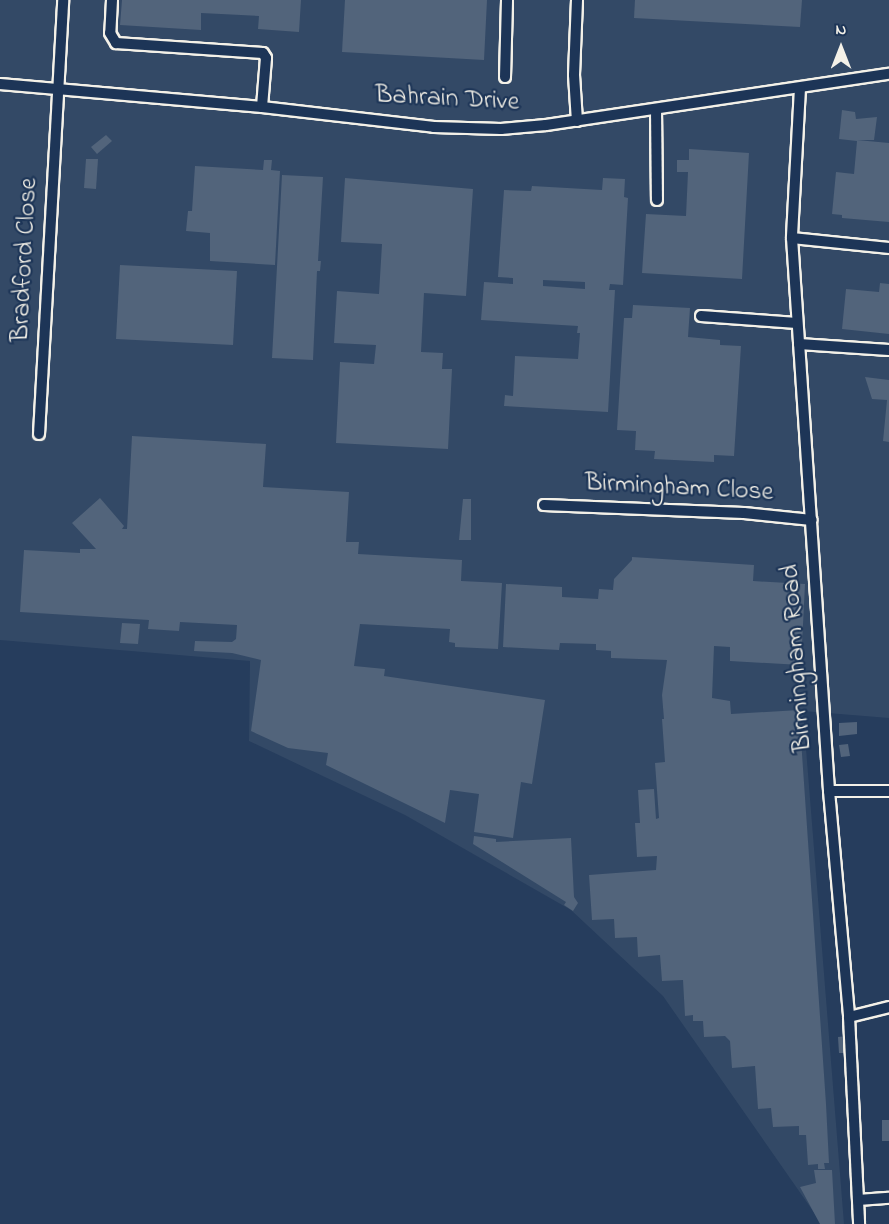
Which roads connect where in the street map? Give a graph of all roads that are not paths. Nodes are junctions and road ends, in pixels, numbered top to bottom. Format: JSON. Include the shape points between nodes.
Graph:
{"nodes":[{"id":1,"x":63,"y":0,"type":"edge"},
{"id":2,"x":112,"y":0,"type":"edge"},
{"id":3,"x":507,"y":0,"type":"edge"},
{"id":4,"x":577,"y":0,"type":"edge"},
{"id":5,"x":889,"y":74,"type":"edge"},
{"id":6,"x":505,"y":77,"type":"dead end"},
{"id":7,"x":0,"y":84,"type":"edge"},
{"id":8,"x":58,"y":88,"type":"junction"},
{"id":9,"x":800,"y":88,"type":"junction"},
{"id":10,"x":262,"y":107,"type":"junction"},
{"id":11,"x":656,"y":109,"type":"junction"},
{"id":12,"x":577,"y":121,"type":"junction"},
{"id":13,"x":657,"y":200,"type":"dead end"},
{"id":14,"x":792,"y":238,"type":"junction"},
{"id":15,"x":889,"y":248,"type":"edge"},
{"id":16,"x":701,"y":316,"type":"dead end"},
{"id":17,"x":797,"y":323,"type":"junction"},
{"id":18,"x":799,"y":344,"type":"junction"},
{"id":19,"x":889,"y":350,"type":"edge"},
{"id":20,"x":39,"y":434,"type":"dead end"},
{"id":21,"x":544,"y":505,"type":"dead end"},
{"id":22,"x":812,"y":520,"type":"junction"},
{"id":23,"x":829,"y":791,"type":"junction"},
{"id":24,"x":889,"y":791,"type":"edge"},
{"id":25,"x":889,"y":1006,"type":"edge"},
{"id":26,"x":849,"y":1017,"type":"junction"},
{"id":27,"x":889,"y":1198,"type":"edge"},
{"id":28,"x":858,"y":1200,"type":"junction"},
{"id":29,"x":859,"y":1224,"type":"edge"}],
"edges":[{"from":1,"to":8,"type":"lane","name":"Bradford Close"},
{"from":2,"to":10,"type":"lane","via":[[110,33],[116,43],[263,53],[266,58]]},
{"from":3,"to":6,"type":"lane"},
{"from":4,"to":12,"type":"lane"},
{"from":5,"to":9,"type":"lane","name":"Bahrain Drive"},
{"from":7,"to":8,"type":"lane","name":"Bahrain Drive"},
{"from":8,"to":10,"type":"lane","name":"Bahrain Drive"},
{"from":8,"to":20,"type":"lane","name":"Bradford Close"},
{"from":9,"to":11,"type":"lane","name":"Bahrain Drive"},
{"from":9,"to":14,"type":"lane","name":"Birmingham Road"},
{"from":10,"to":12,"type":"lane","name":"Bahrain Drive","via":[[470,129]]},
{"from":11,"to":12,"type":"lane","name":"Bahrain Drive"},
{"from":11,"to":13,"type":"lane"},
{"from":14,"to":15,"type":"lane"},
{"from":14,"to":17,"type":"lane","name":"Birmingham Road"},
{"from":16,"to":17,"type":"lane"},
{"from":17,"to":18,"type":"lane","name":"Birmingham Road"},
{"from":18,"to":19,"type":"lane"},
{"from":18,"to":22,"type":"lane","name":"Birmingham Road"},
{"from":21,"to":22,"type":"lane","name":"Birmingham Close","via":[[744,513]]},
{"from":22,"to":23,"type":"lane","name":"Birmingham Road"},
{"from":23,"to":24,"type":"lane"},
{"from":23,"to":26,"type":"lane","name":"Birmingham Road"},
{"from":25,"to":26,"type":"lane"},
{"from":26,"to":28,"type":"lane","name":"Birmingham Road"},
{"from":27,"to":28,"type":"lane"},
{"from":28,"to":29,"type":"lane","name":"Birmingham Road"}]}
